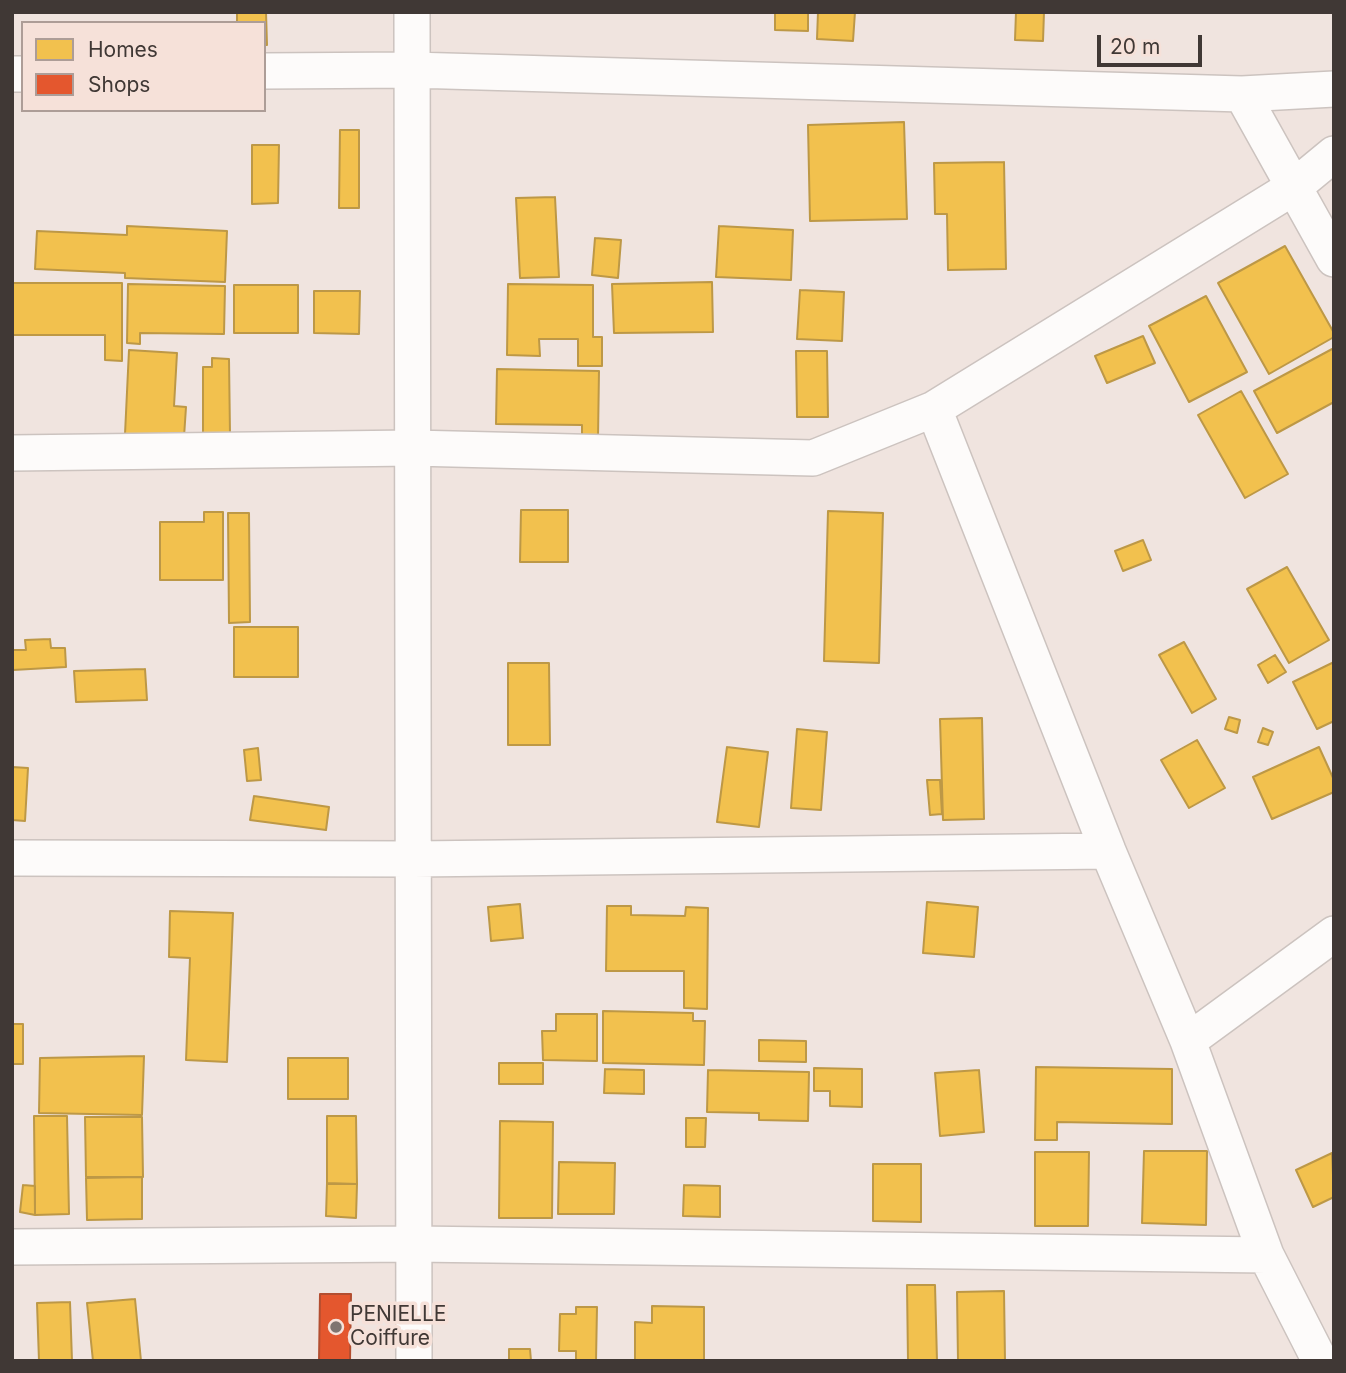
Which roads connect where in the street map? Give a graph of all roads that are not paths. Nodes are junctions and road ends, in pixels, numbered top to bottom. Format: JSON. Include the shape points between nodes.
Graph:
{"nodes":[{"id":1,"x":412,"y":12,"type":"edge"},
{"id":2,"x":412,"y":70,"type":"junction"},
{"id":3,"x":266,"y":71,"type":"edge"},
{"id":4,"x":1334,"y":89,"type":"edge"},
{"id":5,"x":1242,"y":94,"type":"junction"},
{"id":6,"x":1334,"y":154,"type":"edge"},
{"id":7,"x":1294,"y":187,"type":"junction"},
{"id":8,"x":1334,"y":259,"type":"edge"},
{"id":9,"x":934,"y":409,"type":"junction"},
{"id":10,"x":413,"y":448,"type":"junction"},
{"id":11,"x":12,"y":453,"type":"edge"},
{"id":12,"x":1108,"y":851,"type":"junction"},
{"id":13,"x":12,"y":858,"type":"edge"},
{"id":14,"x":415,"y":859,"type":"junction"},
{"id":15,"x":1334,"y":933,"type":"edge"},
{"id":16,"x":1188,"y":1041,"type":"junction"},
{"id":17,"x":414,"y":1244,"type":"junction"},
{"id":18,"x":12,"y":1247,"type":"edge"},
{"id":19,"x":1266,"y":1255,"type":"junction"},
{"id":20,"x":414,"y":1361,"type":"edge"},
{"id":21,"x":1320,"y":1361,"type":"edge"}],
"edges":[{"from":1,"to":2,"type":"street"},
{"from":2,"to":3,"type":"street"},
{"from":2,"to":5,"type":"street"},
{"from":2,"to":10,"type":"street"},
{"from":4,"to":5,"type":"street"},
{"from":5,"to":7,"type":"street"},
{"from":6,"to":7,"type":"street"},
{"from":7,"to":8,"type":"street"},
{"from":7,"to":9,"type":"street"},
{"from":9,"to":10,"type":"street","via":[[813,458]]},
{"from":9,"to":12,"type":"street"},
{"from":10,"to":11,"type":"street"},
{"from":10,"to":14,"type":"street"},
{"from":12,"to":14,"type":"street"},
{"from":12,"to":16,"type":"street"},
{"from":13,"to":14,"type":"street"},
{"from":14,"to":17,"type":"street"},
{"from":15,"to":16,"type":"street"},
{"from":16,"to":19,"type":"street"},
{"from":17,"to":18,"type":"street"},
{"from":17,"to":19,"type":"street"},
{"from":17,"to":20,"type":"street"},
{"from":19,"to":21,"type":"street"}]}
